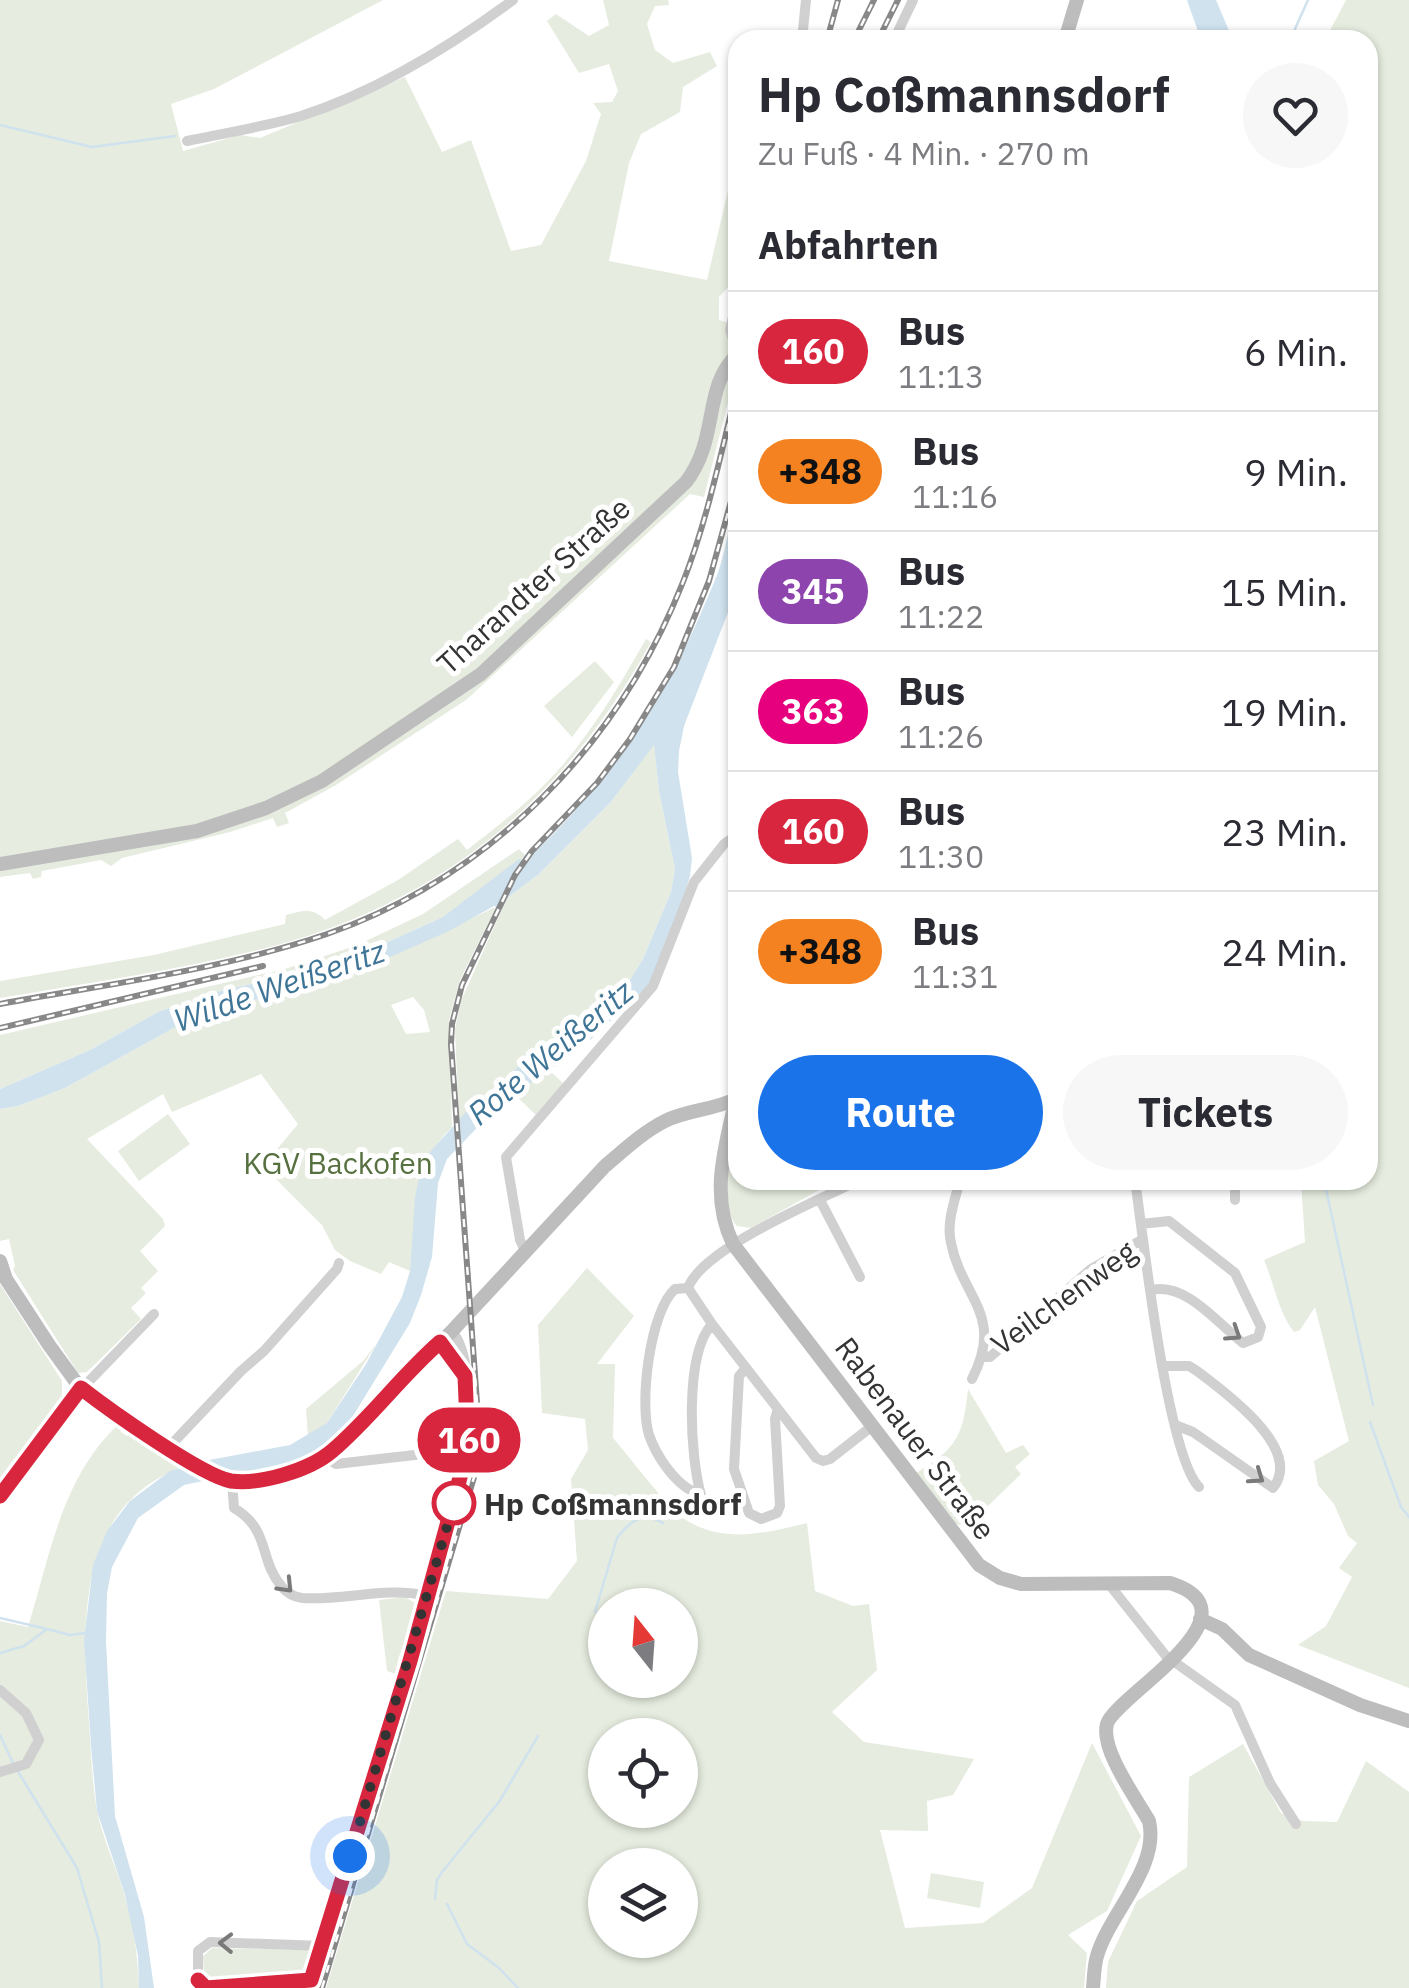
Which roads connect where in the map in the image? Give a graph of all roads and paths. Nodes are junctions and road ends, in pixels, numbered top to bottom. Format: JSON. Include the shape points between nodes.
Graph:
{"nodes":[{"id":1,"x":512,"y":0,"type":"edge"},
{"id":2,"x":806,"y":0,"type":"edge"},
{"id":3,"x":914,"y":0,"type":"edge"},
{"id":4,"x":1077,"y":0,"type":"edge"},
{"id":5,"x":803,"y":30,"type":"edge"},
{"id":6,"x":899,"y":30,"type":"edge"},
{"id":7,"x":1068,"y":30,"type":"edge"},
{"id":8,"x":186,"y":141,"type":"dead end"},
{"id":9,"x":728,"y":365,"type":"edge"},
{"id":10,"x":728,"y":841,"type":"edge"},
{"id":11,"x":0,"y":864,"type":"edge"},
{"id":12,"x":728,"y":1100,"type":"edge"},
{"id":13,"x":728,"y":1144,"type":"edge"},
{"id":14,"x":840,"y":1190,"type":"edge"},
{"id":15,"x":958,"y":1190,"type":"edge"},
{"id":16,"x":1136,"y":1190,"type":"edge"},
{"id":17,"x":1235,"y":1190,"type":"edge"},
{"id":18,"x":820,"y":1200,"type":"junction"},
{"id":19,"x":1235,"y":1200,"type":"dead end"},
{"id":20,"x":1141,"y":1224,"type":"junction"},
{"id":21,"x":1143,"y":1239,"type":"junction"},
{"id":22,"x":733,"y":1244,"type":"junction"},
{"id":23,"x":525,"y":1251,"type":"junction"},
{"id":24,"x":0,"y":1261,"type":"edge"},
{"id":25,"x":338,"y":1264,"type":"dead end"},
{"id":26,"x":860,"y":1277,"type":"dead end"},
{"id":27,"x":688,"y":1288,"type":"junction"},
{"id":28,"x":1152,"y":1290,"type":"junction"},
{"id":29,"x":154,"y":1314,"type":"dead end"},
{"id":30,"x":712,"y":1324,"type":"junction"},
{"id":31,"x":452,"y":1331,"type":"junction"},
{"id":32,"x":440,"y":1342,"type":"junction"},
{"id":33,"x":983,"y":1353,"type":"junction"},
{"id":34,"x":1164,"y":1366,"type":"junction"},
{"id":35,"x":746,"y":1368,"type":"junction"},
{"id":36,"x":465,"y":1376,"type":"junction"},
{"id":37,"x":972,"y":1379,"type":"dead end"},
{"id":38,"x":81,"y":1388,"type":"junction"},
{"id":39,"x":778,"y":1410,"type":"junction"},
{"id":40,"x":1175,"y":1425,"type":"junction"},
{"id":41,"x":871,"y":1427,"type":"junction"},
{"id":42,"x":169,"y":1447,"type":"junction"},
{"id":43,"x":468,"y":1448,"type":"junction"},
{"id":44,"x":324,"y":1457,"type":"junction"},
{"id":45,"x":226,"y":1480,"type":"junction"},
{"id":46,"x":1199,"y":1487,"type":"dead end"},
{"id":47,"x":0,"y":1496,"type":"edge"},
{"id":48,"x":1108,"y":1584,"type":"junction"},
{"id":49,"x":428,"y":1596,"type":"junction"},
{"id":50,"x":1200,"y":1619,"type":"junction"},
{"id":51,"x":1172,"y":1661,"type":"junction"},
{"id":52,"x":0,"y":1690,"type":"edge"},
{"id":53,"x":1409,"y":1722,"type":"edge"},
{"id":54,"x":0,"y":1772,"type":"edge"},
{"id":55,"x":1296,"y":1824,"type":"dead end"},
{"id":56,"x":323,"y":1946,"type":"junction"},
{"id":57,"x":310,"y":1984,"type":"edge"},
{"id":58,"x":1092,"y":1988,"type":"edge"}],
"edges":[{"from":1,"to":8,"type":"street","via":[[372,88],[298,116]]},
{"from":2,"to":5,"type":"street"},
{"from":3,"to":6,"type":"street"},
{"from":4,"to":7,"type":"main road"},
{"from":9,"to":11,"type":"main road","name":"Tharandter Straße","via":[[720,375],[706,448],[686,482],[452,696],[322,781],[243,817],[151,841]]},
{"from":10,"to":23,"type":"street","via":[[694,882],[653,986],[506,1157]]},
{"from":12,"to":23,"type":"main road","via":[[666,1120],[647,1134],[606,1166]]},
{"from":13,"to":22,"type":"main road","name":"Rabenauer Straße","via":[[720,1188]]},
{"from":14,"to":18,"type":"street"},
{"from":15,"to":33,"type":"street","via":[[949,1232],[982,1312]]},
{"from":16,"to":20,"type":"street"},
{"from":17,"to":19,"type":"street"},
{"from":18,"to":22,"type":"street"},
{"from":18,"to":26,"type":"street"},
{"from":20,"to":21,"type":"street"},
{"from":28,"to":20,"type":"street","one_way":true,"via":[[1180,1292],[1244,1343],[1258,1337],[1261,1328],[1235,1274],[1169,1221]]},
{"from":21,"to":28,"type":"street"},
{"from":21,"to":33,"type":"street","name":"Veilchenweg","via":[[1091,1269],[990,1357]]},
{"from":22,"to":27,"type":"street","via":[[695,1274]]},
{"from":22,"to":41,"type":"main road","name":"Rabenauer Straße"},
{"from":23,"to":31,"type":"main road"},
{"from":24,"to":38,"type":"main road"},
{"from":25,"to":42,"type":"street","via":[[287,1327]]},
{"from":27,"to":30,"type":"street"},
{"from":27,"to":30,"type":"street","via":[[666,1300],[648,1358],[647,1425],[674,1478],[700,1493],[690,1408],[703,1337]]},
{"from":28,"to":34,"type":"street"},
{"from":29,"to":38,"type":"street"},
{"from":30,"to":35,"type":"street"},
{"from":31,"to":32,"type":"main road"},
{"from":31,"to":36,"type":"street"},
{"from":32,"to":36,"type":"street"},
{"from":32,"to":44,"type":"main road"},
{"from":33,"to":37,"type":"street"},
{"from":34,"to":40,"type":"street"},
{"from":40,"to":34,"type":"street","one_way":true,"via":[[1273,1488],[1280,1479],[1281,1459],[1256,1420],[1197,1371]]},
{"from":35,"to":39,"type":"street"},
{"from":35,"to":39,"type":"street","via":[[739,1376],[734,1469],[749,1513],[761,1519],[780,1506]]},
{"from":36,"to":43,"type":"street"},
{"from":38,"to":42,"type":"main road"},
{"from":38,"to":47,"type":"street"},
{"from":39,"to":41,"type":"street","via":[[823,1461]]},
{"from":40,"to":46,"type":"street"},
{"from":41,"to":48,"type":"main road","name":"Rabenauer Straße","via":[[984,1570],[1021,1584]]},
{"from":42,"to":45,"type":"main road"},
{"from":43,"to":44,"type":"street","via":[[336,1464]]},
{"from":43,"to":49,"type":"street"},
{"from":44,"to":45,"type":"main road","via":[[277,1476]]},
{"from":45,"to":49,"type":"street","one_way":true,"via":[[234,1508],[255,1523],[282,1588],[297,1598],[400,1591]]},
{"from":48,"to":50,"type":"main road","name":"Rabenauer Straße","via":[[1180,1586],[1194,1598]]},
{"from":48,"to":51,"type":"street"},
{"from":49,"to":56,"type":"street"},
{"from":50,"to":51,"type":"main road"},
{"from":50,"to":53,"type":"main road","via":[[1222,1629],[1249,1656]]},
{"from":51,"to":55,"type":"street","via":[[1235,1705]]},
{"from":51,"to":58,"type":"main road","via":[[1106,1725],[1110,1751],[1152,1833],[1097,1954]]},
{"from":52,"to":54,"type":"street","via":[[26,1712],[39,1740],[26,1764]]},
{"from":56,"to":57,"type":"street"},
{"from":56,"to":57,"type":"street","one_way":true,"via":[[210,1942],[198,1951],[198,1980],[206,1988]]}]}
